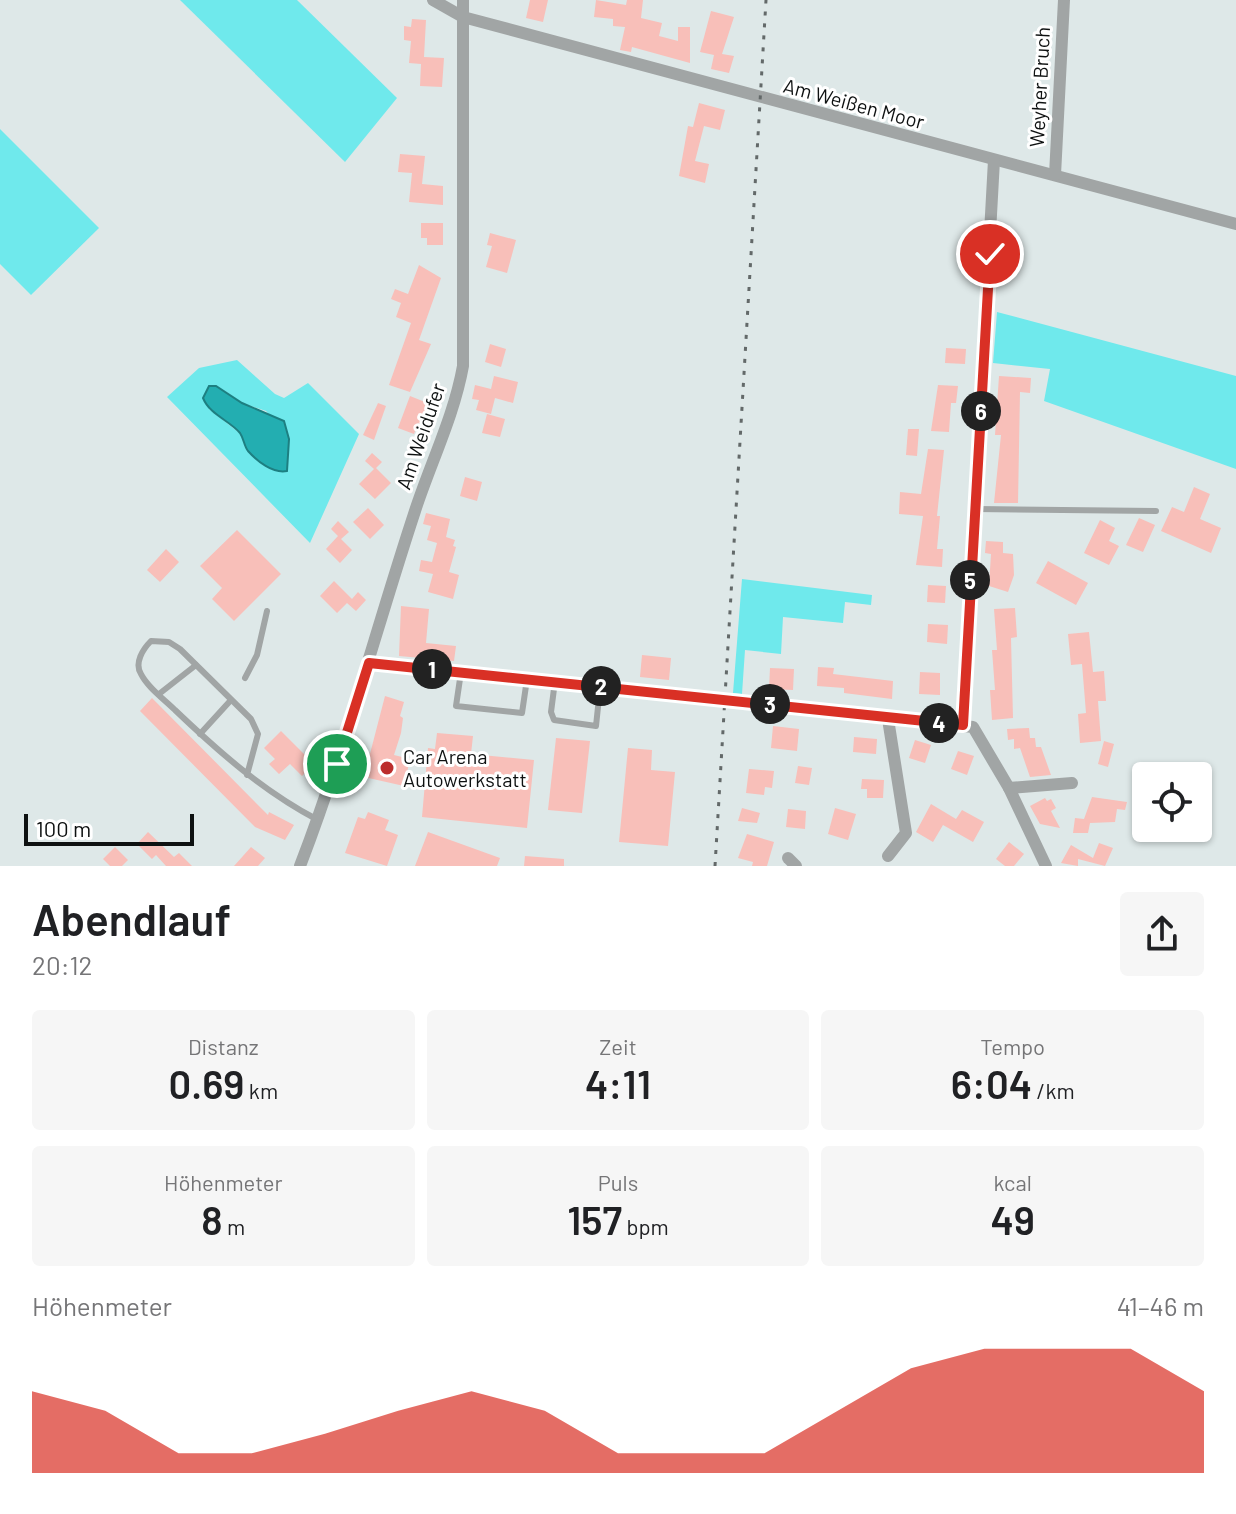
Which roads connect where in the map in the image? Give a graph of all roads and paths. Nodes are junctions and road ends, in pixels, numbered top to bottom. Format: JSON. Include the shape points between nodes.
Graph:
{"nodes":[{"id":1,"x":433,"y":0,"type":"edge"},
{"id":2,"x":463,"y":0,"type":"edge"},
{"id":3,"x":1064,"y":0,"type":"edge"},
{"id":4,"x":463,"y":17,"type":"junction"},
{"id":5,"x":994,"y":160,"type":"junction"},
{"id":6,"x":1055,"y":175,"type":"junction"},
{"id":7,"x":1236,"y":224,"type":"edge"},
{"id":8,"x":974,"y":509,"type":"junction"},
{"id":9,"x":1156,"y":511,"type":"dead end"},
{"id":10,"x":267,"y":611,"type":"dead end"},
{"id":11,"x":369,"y":663,"type":"junction"},
{"id":12,"x":196,"y":665,"type":"junction"},
{"id":13,"x":461,"y":672,"type":"junction"},
{"id":14,"x":245,"y":678,"type":"dead end"},
{"id":15,"x":527,"y":679,"type":"junction"},
{"id":16,"x":555,"y":681,"type":"junction"},
{"id":17,"x":600,"y":686,"type":"junction"},
{"id":18,"x":159,"y":694,"type":"junction"},
{"id":19,"x":231,"y":700,"type":"junction"},
{"id":20,"x":888,"y":719,"type":"junction"},
{"id":21,"x":963,"y":725,"type":"junction"},
{"id":22,"x":200,"y":734,"type":"junction"},
{"id":23,"x":247,"y":775,"type":"junction"},
{"id":24,"x":1072,"y":783,"type":"dead end"},
{"id":25,"x":1009,"y":788,"type":"junction"},
{"id":26,"x":318,"y":820,"type":"junction"},
{"id":27,"x":888,"y":856,"type":"dead end"},
{"id":28,"x":300,"y":866,"type":"edge"},
{"id":29,"x":1045,"y":866,"type":"edge"}],
"edges":[{"from":1,"to":4,"type":"street","name":"Am Weißen Moor"},
{"from":2,"to":4,"type":"street","name":"Am Weidufer"},
{"from":3,"to":6,"type":"street","name":"Weyher Bruch"},
{"from":4,"to":5,"type":"street","name":"Am Weißen Moor"},
{"from":4,"to":11,"type":"street","name":"Am Weidufer","via":[[463,366]]},
{"from":5,"to":6,"type":"street","name":"Am Weißen Moor"},
{"from":5,"to":8,"type":"street"},
{"from":6,"to":7,"type":"street","name":"Am Weißen Moor"},
{"from":8,"to":9,"type":"lane"},
{"from":8,"to":21,"type":"street"},
{"from":10,"to":14,"type":"lane","via":[[257,655]]},
{"from":11,"to":13,"type":"street"},
{"from":11,"to":26,"type":"street","name":"Am Weidufer"},
{"from":12,"to":18,"type":"lane"},
{"from":12,"to":18,"type":"lane","via":[[169,642],[151,641],[139,669]]},
{"from":12,"to":19,"type":"lane"},
{"from":13,"to":15,"type":"street"},
{"from":13,"to":15,"type":"lane","via":[[456,706],[522,713]]},
{"from":15,"to":16,"type":"street"},
{"from":16,"to":17,"type":"street"},
{"from":16,"to":17,"type":"lane","via":[[554,720],[588,727],[598,721]]},
{"from":17,"to":20,"type":"street"},
{"from":18,"to":22,"type":"lane"},
{"from":19,"to":22,"type":"lane"},
{"from":19,"to":23,"type":"lane","via":[[258,734]]},
{"from":20,"to":21,"type":"street"},
{"from":20,"to":27,"type":"street","via":[[906,833]]},
{"from":21,"to":25,"type":"street","via":[[982,737]]},
{"from":22,"to":23,"type":"lane"},
{"from":23,"to":26,"type":"lane"},
{"from":24,"to":25,"type":"street"},
{"from":25,"to":29,"type":"street"},
{"from":26,"to":28,"type":"street","name":"Am Weidufer"}]}
